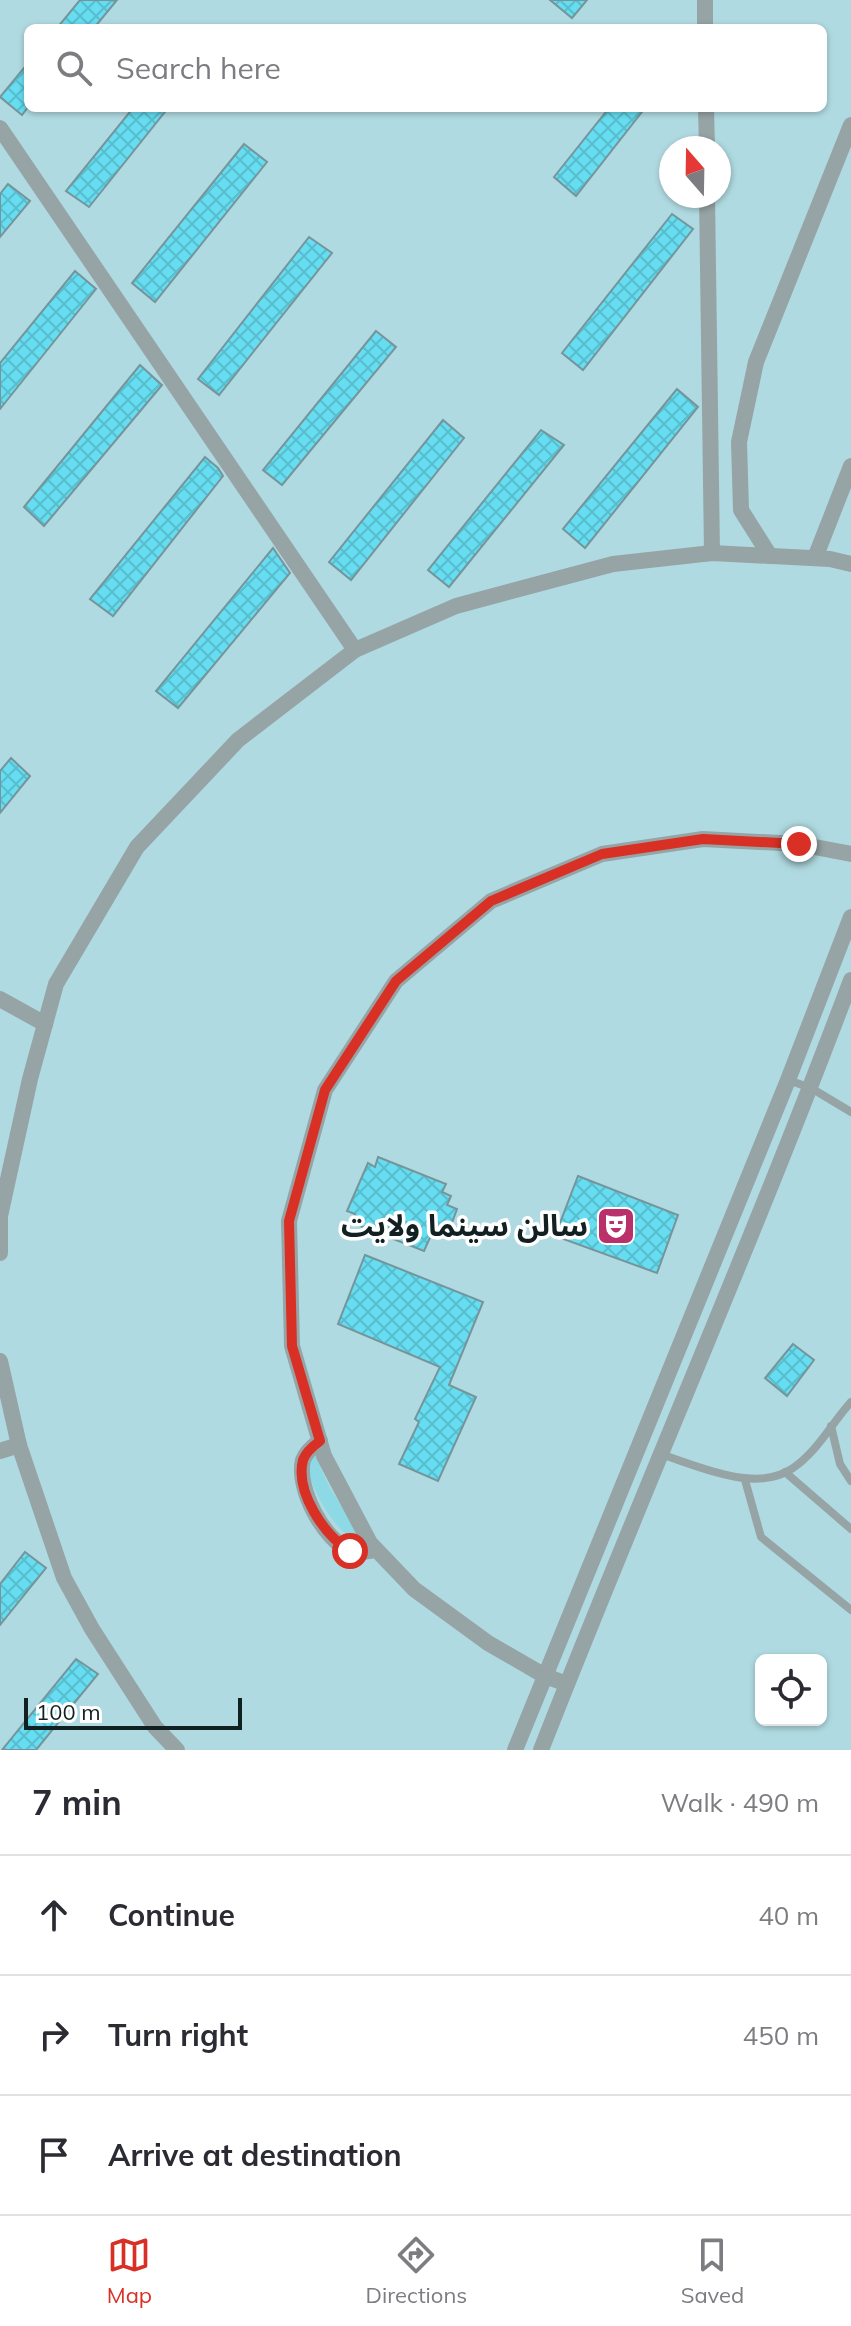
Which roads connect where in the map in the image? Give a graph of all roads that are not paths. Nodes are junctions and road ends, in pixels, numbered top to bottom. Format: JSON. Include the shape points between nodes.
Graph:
{"nodes":[{"id":1,"x":705,"y":0,"type":"edge"},
{"id":2,"x":705,"y":24,"type":"edge"},
{"id":3,"x":706,"y":112,"type":"edge"},
{"id":4,"x":851,"y":125,"type":"edge"},
{"id":5,"x":0,"y":128,"type":"edge"},
{"id":6,"x":707,"y":136,"type":"edge"},
{"id":7,"x":707,"y":208,"type":"edge"},
{"id":8,"x":851,"y":466,"type":"edge"},
{"id":9,"x":712,"y":553,"type":"junction"},
{"id":10,"x":770,"y":556,"type":"junction"},
{"id":11,"x":815,"y":558,"type":"junction"},
{"id":12,"x":851,"y":564,"type":"edge"},
{"id":13,"x":355,"y":650,"type":"junction"},
{"id":14,"x":851,"y":854,"type":"edge"},
{"id":15,"x":851,"y":917,"type":"edge"},
{"id":16,"x":851,"y":980,"type":"edge"},
{"id":17,"x":0,"y":999,"type":"edge"},
{"id":18,"x":45,"y":1024,"type":"junction"},
{"id":19,"x":788,"y":1080,"type":"junction"},
{"id":20,"x":811,"y":1088,"type":"junction"},
{"id":21,"x":851,"y":1112,"type":"edge"},
{"id":22,"x":0,"y":1253,"type":"edge"},
{"id":23,"x":0,"y":1361,"type":"edge"},
{"id":24,"x":851,"y":1402,"type":"edge"},
{"id":25,"x":831,"y":1426,"type":"junction"},
{"id":26,"x":320,"y":1441,"type":"junction"},
{"id":27,"x":19,"y":1445,"type":"junction"},
{"id":28,"x":0,"y":1451,"type":"edge"},
{"id":29,"x":659,"y":1454,"type":"junction"},
{"id":30,"x":785,"y":1472,"type":"junction"},
{"id":31,"x":745,"y":1480,"type":"junction"},
{"id":32,"x":851,"y":1481,"type":"edge"},
{"id":33,"x":851,"y":1529,"type":"edge"},
{"id":34,"x":376,"y":1550,"type":"junction"},
{"id":35,"x":851,"y":1610,"type":"edge"},
{"id":36,"x":545,"y":1676,"type":"junction"},
{"id":37,"x":567,"y":1684,"type":"junction"},
{"id":38,"x":177,"y":1750,"type":"edge"},
{"id":39,"x":515,"y":1750,"type":"edge"},
{"id":40,"x":541,"y":1750,"type":"edge"}],
"edges":[{"from":1,"to":2,"type":"street"},
{"from":3,"to":6,"type":"street"},
{"from":4,"to":10,"type":"street","via":[[756,362],[739,442],[741,510]]},
{"from":5,"to":13,"type":"street"},
{"from":7,"to":9,"type":"street"},
{"from":8,"to":11,"type":"street"},
{"from":9,"to":10,"type":"street"},
{"from":9,"to":13,"type":"street","via":[[613,564],[456,606]]},
{"from":10,"to":11,"type":"street"},
{"from":11,"to":12,"type":"street"},
{"from":13,"to":18,"type":"street","via":[[238,740],[137,847],[56,984]]},
{"from":14,"to":26,"type":"street","via":[[799,844],[703,839],[602,854],[491,901],[396,981],[325,1090],[289,1221],[292,1346]]},
{"from":15,"to":19,"type":"street"},
{"from":16,"to":20,"type":"street"},
{"from":17,"to":18,"type":"street"},
{"from":18,"to":22,"type":"street","via":[[0,1216]]},
{"from":19,"to":20,"type":"lane"},
{"from":19,"to":36,"type":"street"},
{"from":20,"to":21,"type":"lane"},
{"from":20,"to":29,"type":"street"},
{"from":23,"to":27,"type":"street"},
{"from":24,"to":25,"type":"lane"},
{"from":25,"to":30,"type":"lane"},
{"from":25,"to":32,"type":"lane","via":[[840,1464]]},
{"from":26,"to":34,"type":"street"},
{"from":26,"to":34,"type":"street","via":[[303,1460],[311,1508],[342,1546],[350,1551]]},
{"from":27,"to":28,"type":"street"},
{"from":27,"to":38,"type":"street","via":[[64,1578],[155,1727]]},
{"from":29,"to":31,"type":"lane"},
{"from":29,"to":37,"type":"street"},
{"from":30,"to":31,"type":"lane"},
{"from":30,"to":33,"type":"lane"},
{"from":31,"to":35,"type":"lane","via":[[761,1537]]},
{"from":34,"to":36,"type":"street","via":[[414,1589],[488,1643]]},
{"from":36,"to":37,"type":"street"},
{"from":36,"to":39,"type":"street"},
{"from":37,"to":40,"type":"street"}]}
